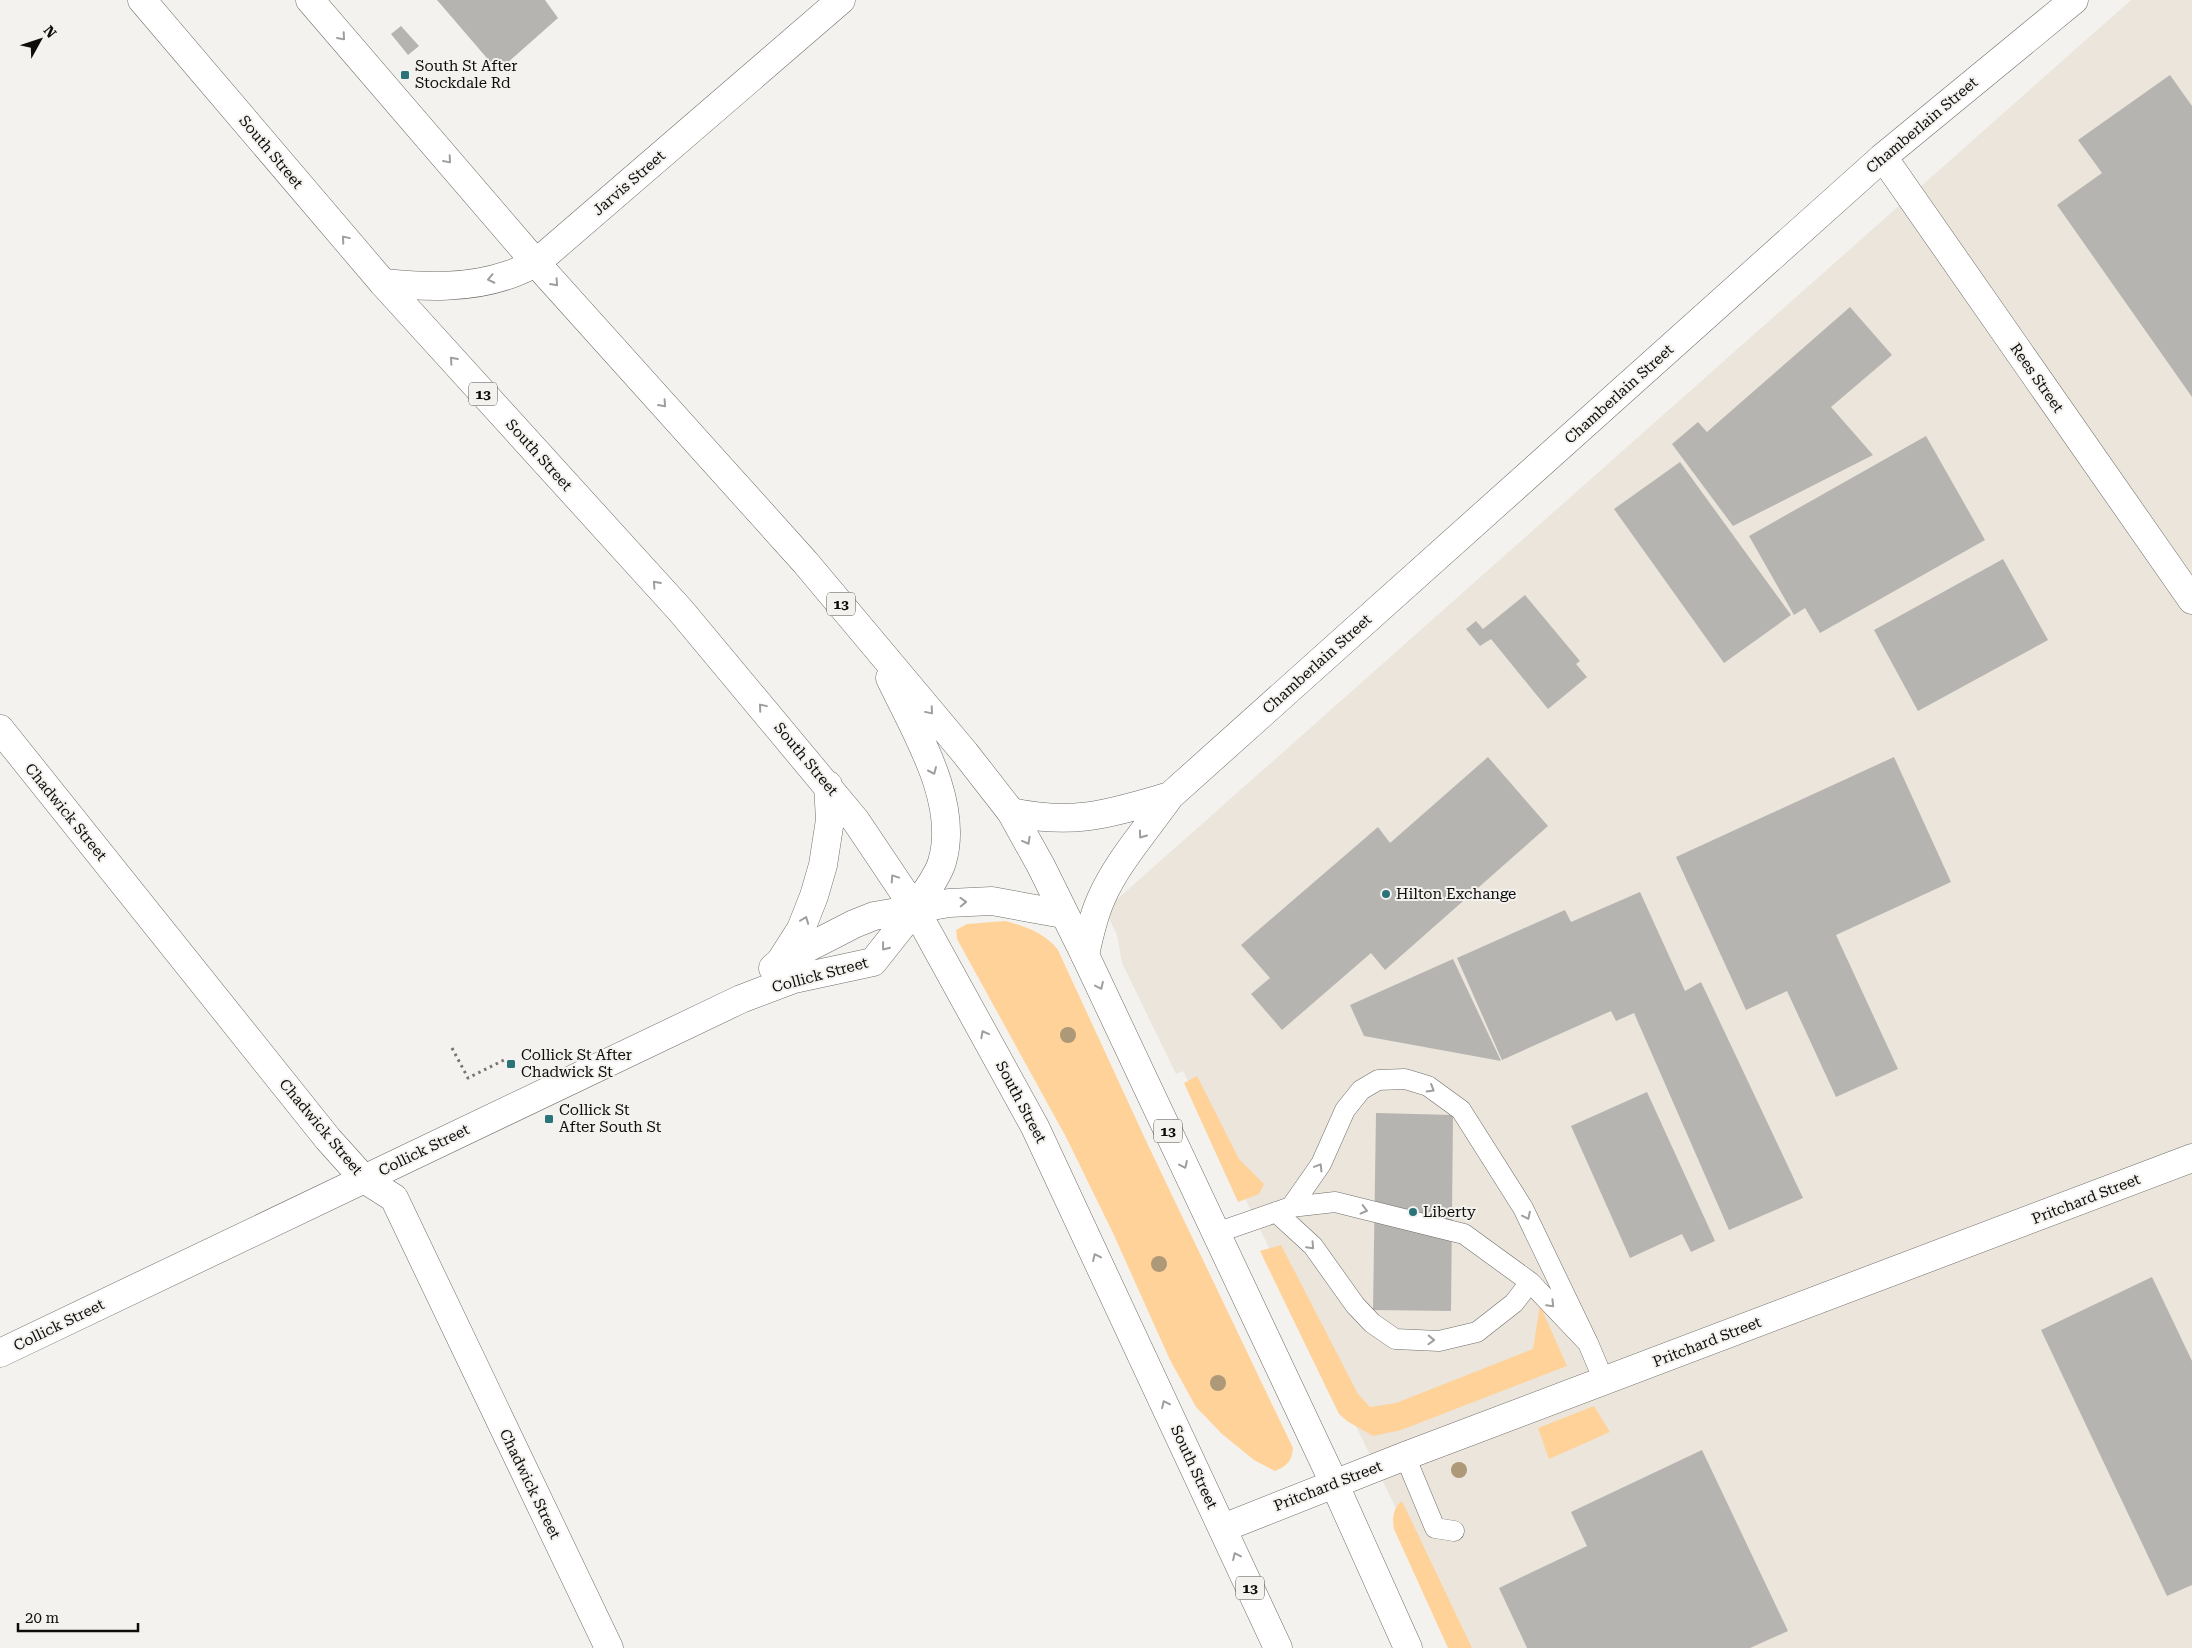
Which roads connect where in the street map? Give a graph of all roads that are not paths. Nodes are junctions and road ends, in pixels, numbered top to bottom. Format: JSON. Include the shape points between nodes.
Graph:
{"nodes":[{"id":1,"x":142,"y":0,"type":"edge"},
{"id":2,"x":310,"y":0,"type":"edge"},
{"id":3,"x":841,"y":0,"type":"edge"},
{"id":4,"x":2074,"y":0,"type":"edge"},
{"id":5,"x":1882,"y":157,"type":"junction"},
{"id":6,"x":536,"y":262,"type":"junction"},
{"id":7,"x":383,"y":284,"type":"junction"},
{"id":8,"x":2192,"y":600,"type":"edge"},
{"id":9,"x":876,"y":647,"type":"junction"},
{"id":10,"x":0,"y":729,"type":"edge"},
{"id":11,"x":828,"y":784,"type":"junction"},
{"id":12,"x":1170,"y":796,"type":"junction"},
{"id":13,"x":1012,"y":812,"type":"junction"},
{"id":14,"x":915,"y":909,"type":"junction"},
{"id":15,"x":1064,"y":914,"type":"junction"},
{"id":16,"x":1085,"y":955,"type":"junction"},
{"id":17,"x":780,"y":962,"type":"junction"},
{"id":18,"x":741,"y":999,"type":"junction"},
{"id":19,"x":2192,"y":1158,"type":"edge"},
{"id":20,"x":364,"y":1179,"type":"junction"},
{"id":21,"x":1284,"y":1210,"type":"junction"},
{"id":22,"x":1216,"y":1233,"type":"junction"},
{"id":23,"x":1530,"y":1282,"type":"junction"},
{"id":24,"x":1588,"y":1343,"type":"junction"},
{"id":25,"x":0,"y":1353,"type":"edge"},
{"id":26,"x":1604,"y":1381,"type":"junction"},
{"id":27,"x":1405,"y":1456,"type":"junction"},
{"id":28,"x":1334,"y":1483,"type":"junction"},
{"id":29,"x":1223,"y":1528,"type":"junction"},
{"id":30,"x":1454,"y":1531,"type":"dead end"},
{"id":31,"x":609,"y":1648,"type":"edge"},
{"id":32,"x":1278,"y":1648,"type":"edge"},
{"id":33,"x":1408,"y":1648,"type":"edge"}],
"edges":[{"from":7,"to":1,"type":"street","name":"South Street","number":"13","one_way":true},
{"from":2,"to":6,"type":"street","number":"13","one_way":true},
{"from":3,"to":6,"type":"street","name":"Jarvis Street"},
{"from":4,"to":5,"type":"street","name":"Chamberlain Street"},
{"from":5,"to":8,"type":"street","name":"Rees Street"},
{"from":5,"to":12,"type":"street","name":"Chamberlain Street"},
{"from":6,"to":7,"type":"street","name":"Jarvis Street","one_way":true,"via":[[509,275],[477,282],[434,287]]},
{"from":6,"to":9,"type":"street","number":"13","one_way":true,"via":[[805,562]]},
{"from":11,"to":7,"type":"street","name":"South Street","number":"13","one_way":true,"via":[[681,611]]},
{"from":9,"to":13,"type":"street","number":"13","one_way":true},
{"from":9,"to":14,"type":"street","one_way":true,"via":[[939,785],[947,827],[942,864]]},
{"from":10,"to":20,"type":"street","name":"Chadwick Street","via":[[328,1139]]},
{"from":14,"to":11,"type":"street","name":"South Street","number":"13","one_way":true},
{"from":17,"to":11,"type":"street","one_way":true,"via":[[801,929],[823,865],[830,820]]},
{"from":12,"to":13,"type":"street","name":"Chamberlain Street","via":[[1085,818],[1059,819]]},
{"from":12,"to":16,"type":"street","name":"Chamberlain Street","one_way":true,"via":[[1117,869],[1102,897]]},
{"from":13,"to":15,"type":"street","number":"13","one_way":true},
{"from":14,"to":15,"type":"street","one_way":true,"via":[[992,901]]},
{"from":14,"to":17,"type":"street","name":"Collick Street","via":[[867,918]]},
{"from":14,"to":18,"type":"street","name":"Collick Street","one_way":true,"via":[[873,962],[794,979]]},
{"from":29,"to":14,"type":"street","name":"South Street","number":"13","one_way":true,"via":[[1035,1127]]},
{"from":15,"to":16,"type":"street","number":"13"},
{"from":16,"to":22,"type":"street","number":"13","one_way":true},
{"from":17,"to":18,"type":"street","name":"Collick Street"},
{"from":18,"to":20,"type":"street","name":"Collick Street"},
{"from":19,"to":26,"type":"street","name":"Pritchard Street"},
{"from":20,"to":25,"type":"street","name":"Collick Street"},
{"from":20,"to":31,"type":"street","name":"Chadwick Street","via":[[394,1198]]},
{"from":21,"to":22,"type":"lane"},
{"from":21,"to":23,"type":"lane","one_way":true,"via":[[1334,1202],[1464,1234]]},
{"from":21,"to":23,"type":"lane","one_way":true,"via":[[1355,1305],[1372,1323],[1396,1339],[1439,1341],[1477,1332],[1514,1303]]},
{"from":21,"to":24,"type":"lane","one_way":true,"via":[[1321,1164],[1344,1110],[1361,1090],[1378,1080],[1405,1079],[1428,1086],[1461,1110],[1524,1208]]},
{"from":22,"to":28,"type":"street","number":"13"},
{"from":23,"to":24,"type":"lane","one_way":true},
{"from":24,"to":26,"type":"lane"},
{"from":26,"to":27,"type":"street","name":"Pritchard Street"},
{"from":27,"to":28,"type":"street","name":"Pritchard Street"},
{"from":27,"to":30,"type":"lane","via":[[1435,1528]]},
{"from":28,"to":29,"type":"street","name":"Pritchard Street"},
{"from":28,"to":33,"type":"street","number":"13"},
{"from":32,"to":29,"type":"street","name":"South Street","number":"13","one_way":true}]}
